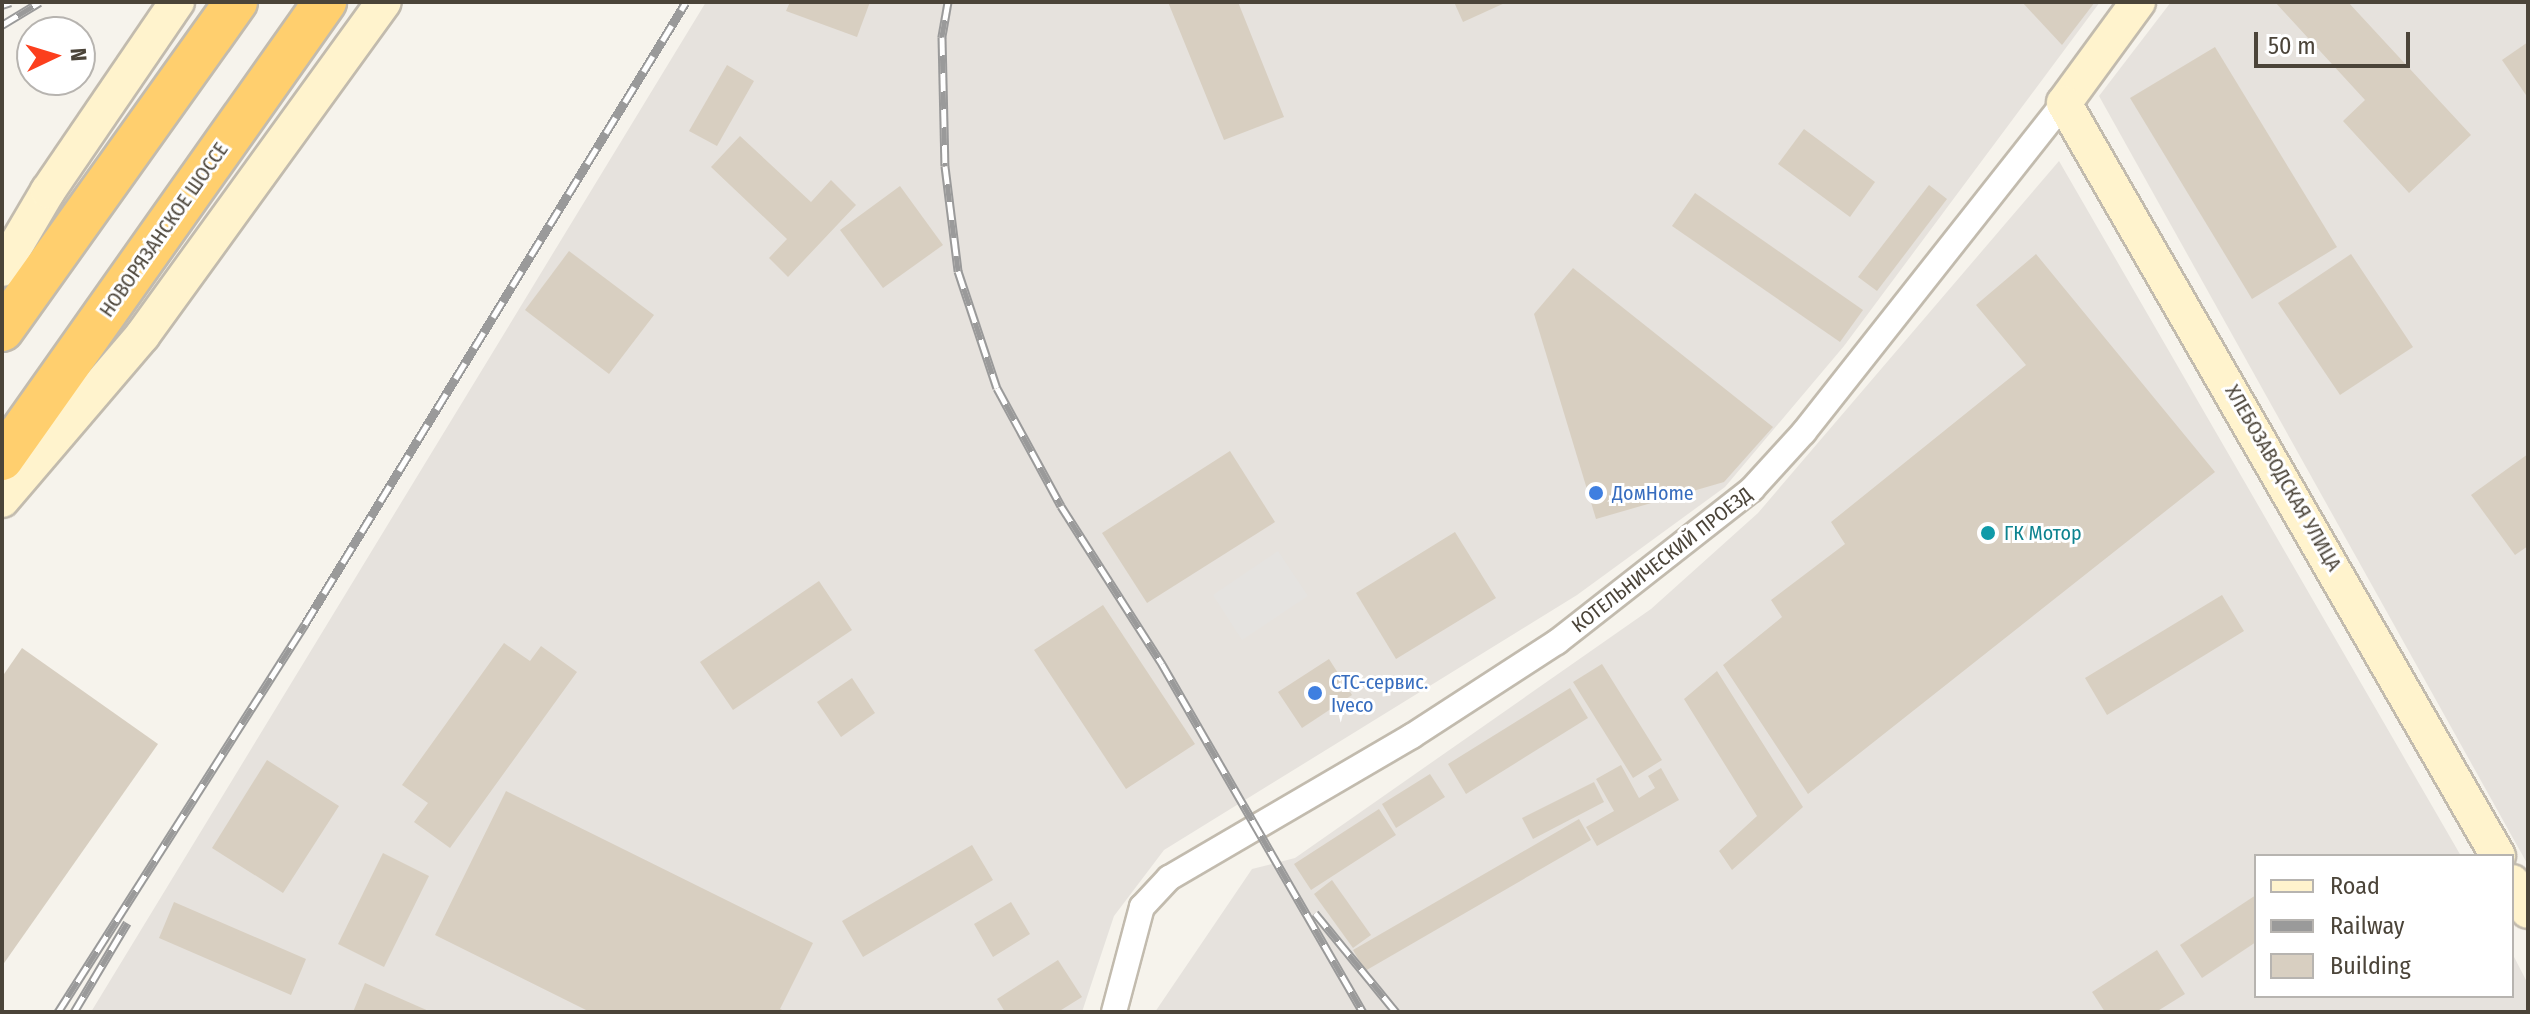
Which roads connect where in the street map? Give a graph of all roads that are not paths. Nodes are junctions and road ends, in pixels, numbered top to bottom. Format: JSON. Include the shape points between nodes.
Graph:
{"nodes":[{"id":1,"x":177,"y":2,"type":"edge"},
{"id":2,"x":236,"y":2,"type":"edge"},
{"id":3,"x":325,"y":2,"type":"edge"},
{"id":4,"x":384,"y":2,"type":"edge"},
{"id":5,"x":2138,"y":2,"type":"edge"},
{"id":6,"x":2064,"y":103,"type":"junction"},
{"id":7,"x":48,"y":191,"type":"junction"},
{"id":8,"x":2,"y":255,"type":"edge"},
{"id":9,"x":2,"y":269,"type":"edge"},
{"id":10,"x":2,"y":330,"type":"edge"},
{"id":11,"x":2,"y":459,"type":"edge"},
{"id":12,"x":2,"y":500,"type":"edge"},
{"id":13,"x":2497,"y":854,"type":"edge"},
{"id":14,"x":2514,"y":886,"type":"edge"},
{"id":15,"x":2528,"y":911,"type":"edge"},
{"id":16,"x":1114,"y":1012,"type":"edge"}],
"edges":[{"from":1,"to":7,"type":"street"},
{"from":2,"to":10,"type":"highway"},
{"from":3,"to":11,"type":"highway","name":"НОВОРЯЗАНСКОЕ ШОССЕ"},
{"from":4,"to":12,"type":"street","via":[[142,336]]},
{"from":5,"to":6,"type":"street","name":"КОТЕЛЬНИЧЕСКИЙ ПРОЕЗД"},
{"from":6,"to":13,"type":"street","name":"ХЛЕБОЗАВОДСКАЯ УЛИЦА"},
{"from":6,"to":16,"type":"street","name":"КОТЕЛЬНИЧЕСКИЙ ПРОЕЗД","via":[[1804,432],[1752,489],[1557,642],[1399,744],[1169,878],[1142,907]]},
{"from":7,"to":8,"type":"street"},
{"from":7,"to":9,"type":"street"},
{"from":14,"to":15,"type":"street"}]}
